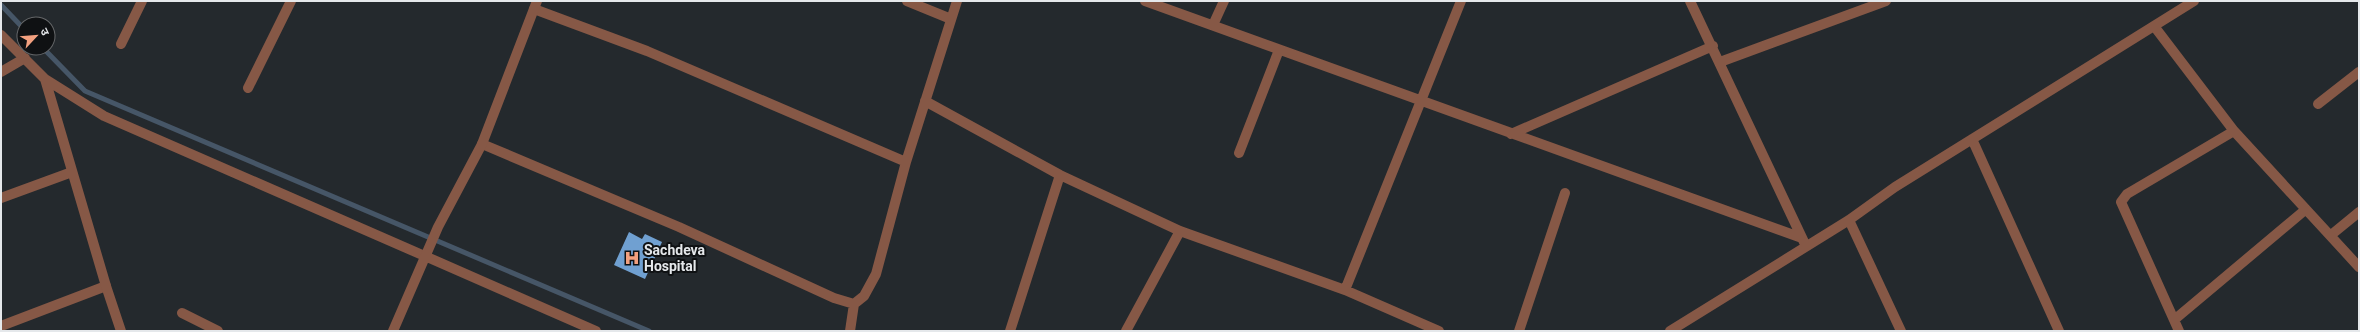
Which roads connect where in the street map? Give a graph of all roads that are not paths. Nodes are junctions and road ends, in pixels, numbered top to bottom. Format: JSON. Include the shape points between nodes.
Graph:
{"nodes":[{"id":1,"x":142,"y":1,"type":"edge"},
{"id":2,"x":291,"y":1,"type":"edge"},
{"id":3,"x":907,"y":1,"type":"edge"},
{"id":4,"x":957,"y":1,"type":"edge"},
{"id":5,"x":1145,"y":1,"type":"edge"},
{"id":6,"x":1224,"y":1,"type":"edge"},
{"id":7,"x":1461,"y":1,"type":"edge"},
{"id":8,"x":1690,"y":1,"type":"edge"},
{"id":9,"x":1886,"y":1,"type":"edge"},
{"id":10,"x":2194,"y":1,"type":"edge"},
{"id":11,"x":535,"y":5,"type":"edge"},
{"id":12,"x":952,"y":19,"type":"junction"},
{"id":13,"x":1213,"y":25,"type":"junction"},
{"id":14,"x":2154,"y":26,"type":"junction"},
{"id":15,"x":1,"y":35,"type":"edge"},
{"id":16,"x":121,"y":44,"type":"dead end"},
{"id":17,"x":1713,"y":46,"type":"junction"},
{"id":18,"x":1279,"y":50,"type":"junction"},
{"id":19,"x":25,"y":58,"type":"junction"},
{"id":20,"x":1720,"y":62,"type":"junction"},
{"id":21,"x":1,"y":72,"type":"edge"},
{"id":22,"x":2359,"y":72,"type":"edge"},
{"id":23,"x":45,"y":79,"type":"junction"},
{"id":24,"x":248,"y":88,"type":"dead end"},
{"id":25,"x":925,"y":101,"type":"junction"},
{"id":26,"x":1420,"y":101,"type":"junction"},
{"id":27,"x":2318,"y":104,"type":"dead end"},
{"id":28,"x":2234,"y":131,"type":"junction"},
{"id":29,"x":1511,"y":134,"type":"junction"},
{"id":30,"x":1972,"y":139,"type":"junction"},
{"id":31,"x":482,"y":144,"type":"junction"},
{"id":32,"x":1239,"y":153,"type":"dead end"},
{"id":33,"x":906,"y":162,"type":"junction"},
{"id":34,"x":72,"y":172,"type":"junction"},
{"id":35,"x":1060,"y":175,"type":"junction"},
{"id":36,"x":1565,"y":193,"type":"dead end"},
{"id":37,"x":1,"y":198,"type":"edge"},
{"id":38,"x":2305,"y":210,"type":"junction"},
{"id":39,"x":2359,"y":212,"type":"edge"},
{"id":40,"x":1849,"y":220,"type":"junction"},
{"id":41,"x":1180,"y":231,"type":"junction"},
{"id":42,"x":2331,"y":235,"type":"junction"},
{"id":43,"x":1804,"y":242,"type":"junction"},
{"id":44,"x":427,"y":257,"type":"junction"},
{"id":45,"x":2359,"y":267,"type":"edge"},
{"id":46,"x":106,"y":286,"type":"junction"},
{"id":47,"x":1345,"y":290,"type":"junction"},
{"id":48,"x":854,"y":304,"type":"junction"},
{"id":49,"x":182,"y":313,"type":"dead end"},
{"id":50,"x":2174,"y":320,"type":"junction"},
{"id":51,"x":1,"y":326,"type":"edge"},
{"id":52,"x":121,"y":331,"type":"edge"},
{"id":53,"x":218,"y":331,"type":"edge"},
{"id":54,"x":393,"y":331,"type":"edge"},
{"id":55,"x":596,"y":331,"type":"edge"},
{"id":56,"x":850,"y":331,"type":"edge"},
{"id":57,"x":1010,"y":331,"type":"edge"},
{"id":58,"x":1126,"y":331,"type":"edge"},
{"id":59,"x":1439,"y":331,"type":"edge"},
{"id":60,"x":1519,"y":331,"type":"edge"},
{"id":61,"x":1670,"y":331,"type":"edge"},
{"id":62,"x":1901,"y":331,"type":"edge"},
{"id":63,"x":2059,"y":331,"type":"edge"},
{"id":64,"x":2179,"y":331,"type":"edge"}],
"edges":[{"from":1,"to":16,"type":"street"},
{"from":2,"to":24,"type":"street"},
{"from":3,"to":12,"type":"street"},
{"from":4,"to":12,"type":"street"},
{"from":5,"to":13,"type":"street"},
{"from":6,"to":13,"type":"street"},
{"from":7,"to":26,"type":"street"},
{"from":8,"to":17,"type":"street"},
{"from":9,"to":20,"type":"street"},
{"from":10,"to":14,"type":"street"},
{"from":11,"to":31,"type":"street"},
{"from":11,"to":33,"type":"street"},
{"from":12,"to":25,"type":"street"},
{"from":13,"to":18,"type":"street"},
{"from":14,"to":28,"type":"street"},
{"from":14,"to":30,"type":"street"},
{"from":15,"to":19,"type":"street"},
{"from":17,"to":20,"type":"street"},
{"from":17,"to":29,"type":"street"},
{"from":18,"to":26,"type":"street"},
{"from":18,"to":32,"type":"street"},
{"from":19,"to":21,"type":"street"},
{"from":19,"to":23,"type":"street"},
{"from":20,"to":43,"type":"street"},
{"from":22,"to":27,"type":"street"},
{"from":23,"to":34,"type":"street"},
{"from":23,"to":44,"type":"street","via":[[104,116]]},
{"from":25,"to":33,"type":"street"},
{"from":25,"to":35,"type":"street"},
{"from":26,"to":29,"type":"street"},
{"from":26,"to":47,"type":"street"},
{"from":28,"to":38,"type":"street"},
{"from":28,"to":50,"type":"street","via":[[2127,194],[2121,202]]},
{"from":29,"to":43,"type":"street"},
{"from":30,"to":40,"type":"street","via":[[1895,187]]},
{"from":30,"to":63,"type":"street"},
{"from":31,"to":44,"type":"street","via":[[438,227]]},
{"from":31,"to":48,"type":"street","via":[[679,227],[834,298]]},
{"from":33,"to":48,"type":"street","via":[[876,274],[864,296]]},
{"from":34,"to":37,"type":"street"},
{"from":34,"to":46,"type":"street"},
{"from":35,"to":41,"type":"street"},
{"from":35,"to":57,"type":"street"},
{"from":36,"to":60,"type":"street"},
{"from":38,"to":42,"type":"street"},
{"from":38,"to":50,"type":"street"},
{"from":39,"to":42,"type":"street"},
{"from":40,"to":43,"type":"street"},
{"from":40,"to":62,"type":"street"},
{"from":41,"to":47,"type":"street"},
{"from":41,"to":58,"type":"street"},
{"from":42,"to":45,"type":"street"},
{"from":43,"to":61,"type":"street"},
{"from":44,"to":54,"type":"street"},
{"from":44,"to":55,"type":"street"},
{"from":46,"to":51,"type":"street"},
{"from":46,"to":52,"type":"street"},
{"from":47,"to":59,"type":"street"},
{"from":48,"to":56,"type":"street"},
{"from":49,"to":53,"type":"street"},
{"from":50,"to":64,"type":"street"}]}
